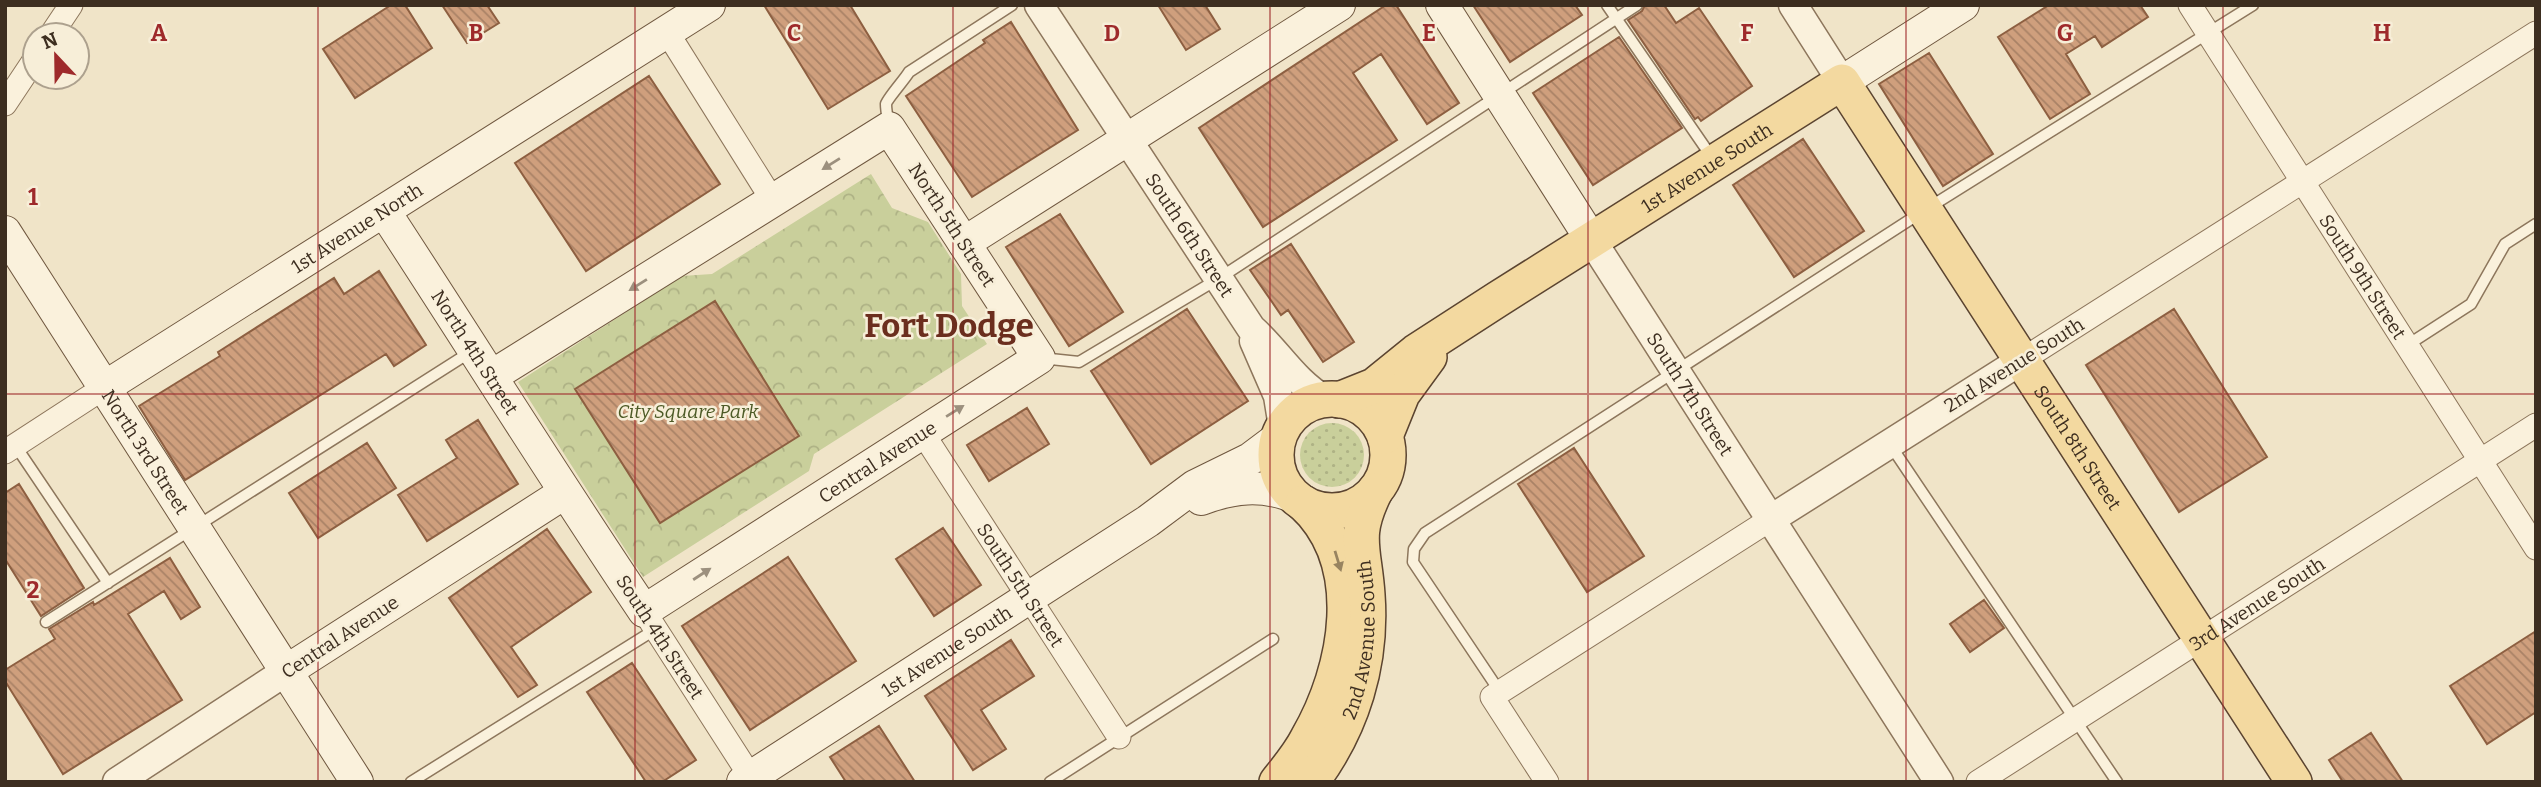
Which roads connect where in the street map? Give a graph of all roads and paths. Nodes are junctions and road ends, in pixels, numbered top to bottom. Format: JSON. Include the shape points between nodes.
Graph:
{"nodes":[{"id":1,"x":71,"y":5,"type":"edge"},
{"id":2,"x":709,"y":5,"type":"edge"},
{"id":3,"x":1012,"y":5,"type":"edge"},
{"id":4,"x":1040,"y":5,"type":"edge"},
{"id":5,"x":1339,"y":5,"type":"edge"},
{"id":6,"x":1442,"y":5,"type":"edge"},
{"id":7,"x":1607,"y":5,"type":"edge"},
{"id":8,"x":1637,"y":5,"type":"edge"},
{"id":9,"x":1793,"y":5,"type":"edge"},
{"id":10,"x":1963,"y":5,"type":"edge"},
{"id":11,"x":2190,"y":5,"type":"edge"},
{"id":12,"x":2253,"y":5,"type":"edge"},
{"id":13,"x":1616,"y":19,"type":"junction"},
{"id":14,"x":60,"y":21,"type":"edge"},
{"id":15,"x":667,"y":32,"type":"junction"},
{"id":16,"x":2536,"y":33,"type":"edge"},
{"id":17,"x":2208,"y":34,"type":"junction"},
{"id":18,"x":21,"y":80,"type":"edge"},
{"id":19,"x":1842,"y":82,"type":"junction"},
{"id":20,"x":1498,"y":94,"type":"junction"},
{"id":21,"x":5,"y":104,"type":"edge"},
{"id":22,"x":889,"y":128,"type":"junction"},
{"id":23,"x":1128,"y":140,"type":"junction"},
{"id":24,"x":1714,"y":161,"type":"junction"},
{"id":25,"x":2301,"y":182,"type":"junction"},
{"id":26,"x":773,"y":201,"type":"junction"},
{"id":27,"x":1924,"y":210,"type":"junction"},
{"id":28,"x":384,"y":211,"type":"junction"},
{"id":29,"x":2536,"y":224,"type":"edge"},
{"id":30,"x":5,"y":232,"type":"edge"},
{"id":31,"x":1591,"y":239,"type":"junction"},
{"id":32,"x":964,"y":243,"type":"junction"},
{"id":33,"x":1219,"y":279,"type":"junction"},
{"id":34,"x":1251,"y":328,"type":"junction"},
{"id":35,"x":1452,"y":330,"type":"junction"},
{"id":36,"x":2406,"y":346,"type":"junction"},
{"id":37,"x":475,"y":349,"type":"junction"},
{"id":38,"x":1038,"y":358,"type":"junction"},
{"id":39,"x":2021,"y":360,"type":"junction"},
{"id":40,"x":1675,"y":371,"type":"junction"},
{"id":41,"x":492,"y":376,"type":"junction"},
{"id":42,"x":105,"y":387,"type":"junction"},
{"id":43,"x":1332,"y":400,"type":"junction"},
{"id":44,"x":2536,"y":425,"type":"edge"},
{"id":45,"x":922,"y":432,"type":"junction"},
{"id":46,"x":1281,"y":433,"type":"junction"},
{"id":47,"x":1385,"y":436,"type":"junction"},
{"id":48,"x":1890,"y":443,"type":"junction"},
{"id":49,"x":10,"y":448,"type":"edge"},
{"id":50,"x":2479,"y":460,"type":"junction"},
{"id":51,"x":1375,"y":491,"type":"junction"},
{"id":52,"x":564,"y":493,"type":"junction"},
{"id":53,"x":1298,"y":500,"type":"junction"},
{"id":54,"x":1770,"y":519,"type":"junction"},
{"id":55,"x":1148,"y":521,"type":"junction"},
{"id":56,"x":194,"y":528,"type":"junction"},
{"id":57,"x":2536,"y":548,"type":"edge"},
{"id":58,"x":108,"y":583,"type":"junction"},
{"id":59,"x":1027,"y":598,"type":"junction"},
{"id":60,"x":650,"y":620,"type":"junction"},
{"id":61,"x":46,"y":622,"type":"dead end"},
{"id":62,"x":1273,"y":639,"type":"dead end"},
{"id":63,"x":2201,"y":639,"type":"junction"},
{"id":64,"x":285,"y":672,"type":"junction"},
{"id":65,"x":1496,"y":694,"type":"junction"},
{"id":66,"x":2075,"y":719,"type":"junction"},
{"id":67,"x":1119,"y":737,"type":"junction"},
{"id":68,"x":749,"y":780,"type":"edge"},
{"id":69,"x":117,"y":782,"type":"edge"},
{"id":70,"x":357,"y":782,"type":"edge"},
{"id":71,"x":411,"y":782,"type":"edge"},
{"id":72,"x":1050,"y":782,"type":"edge"},
{"id":73,"x":1277,"y":782,"type":"edge"},
{"id":74,"x":1311,"y":782,"type":"edge"},
{"id":75,"x":1547,"y":782,"type":"edge"},
{"id":76,"x":1938,"y":782,"type":"edge"},
{"id":77,"x":1978,"y":782,"type":"edge"},
{"id":78,"x":2117,"y":782,"type":"edge"},
{"id":79,"x":2294,"y":782,"type":"edge"}],
"edges":[{"from":1,"to":14,"type":"street"},
{"from":2,"to":15,"type":"main road","name":"1st Avenue North"},
{"from":3,"to":22,"type":"lane","via":[[909,72],[886,103]]},
{"from":4,"to":23,"type":"street","name":"South 6th Street"},
{"from":5,"to":23,"type":"main road"},
{"from":6,"to":20,"type":"main road","name":"South 7th Street"},
{"from":7,"to":13,"type":"lane"},
{"from":8,"to":13,"type":"lane"},
{"from":9,"to":19,"type":"street","name":"South 8th Street"},
{"from":10,"to":19,"type":"main road","name":"1st Avenue South"},
{"from":11,"to":17,"type":"street","name":"South 9th Street"},
{"from":12,"to":17,"type":"lane"},
{"from":13,"to":20,"type":"lane"},
{"from":13,"to":24,"type":"lane"},
{"from":15,"to":26,"type":"street"},
{"from":15,"to":28,"type":"main road","name":"1st Avenue North"},
{"from":16,"to":25,"type":"street","name":"2nd Avenue South"},
{"from":17,"to":25,"type":"street","name":"South 9th Street"},
{"from":17,"to":27,"type":"lane"},
{"from":18,"to":21,"type":"street"},
{"from":19,"to":24,"type":"main road","name":"1st Avenue South"},
{"from":19,"to":27,"type":"main road","name":"South 8th Street"},
{"from":20,"to":31,"type":"main road","name":"South 7th Street"},
{"from":20,"to":33,"type":"lane"},
{"from":22,"to":26,"type":"main road","one_way":true},
{"from":22,"to":32,"type":"main road","name":"North 5th Street"},
{"from":23,"to":32,"type":"main road"},
{"from":23,"to":33,"type":"street","name":"South 6th Street"},
{"from":24,"to":31,"type":"main road","name":"1st Avenue South"},
{"from":25,"to":36,"type":"street","name":"South 9th Street"},
{"from":25,"to":39,"type":"street","name":"2nd Avenue South"},
{"from":26,"to":41,"type":"main road","one_way":true},
{"from":27,"to":39,"type":"main road","name":"South 8th Street"},
{"from":27,"to":40,"type":"lane"},
{"from":28,"to":37,"type":"main road","name":"North 4th Street"},
{"from":28,"to":42,"type":"main road","name":"1st Avenue North"},
{"from":29,"to":36,"type":"lane","via":[[2505,244],[2471,304]]},
{"from":30,"to":42,"type":"main road","name":"North 3rd Street"},
{"from":31,"to":35,"type":"main road","name":"1st Avenue South"},
{"from":31,"to":40,"type":"street","name":"South 7th Street"},
{"from":32,"to":38,"type":"main road","name":"North 5th Street"},
{"from":33,"to":34,"type":"street","name":"South 6th Street"},
{"from":33,"to":38,"type":"lane","via":[[1079,362]]},
{"from":34,"to":43,"type":"street","name":"South 6th Street","via":[[1303,385]]},
{"from":34,"to":46,"type":"street","name":"South 6th Street","via":[[1278,396]]},
{"from":35,"to":43,"type":"main road","name":"1st Avenue South","via":[[1374,386]]},
{"from":35,"to":47,"type":"main road","name":"1st Avenue South","via":[[1413,376]]},
{"from":36,"to":50,"type":"street","name":"South 9th Street"},
{"from":37,"to":41,"type":"main road","name":"North 4th Street"},
{"from":37,"to":56,"type":"lane"},
{"from":45,"to":38,"type":"main road","name":"Central Avenue","one_way":true},
{"from":39,"to":48,"type":"street","name":"2nd Avenue South"},
{"from":39,"to":63,"type":"main road","name":"South 8th Street"},
{"from":40,"to":54,"type":"street","name":"South 7th Street"},
{"from":40,"to":65,"type":"lane","via":[[1425,533],[1414,549],[1413,562]]},
{"from":41,"to":52,"type":"main road","name":"North 4th Street"},
{"from":42,"to":49,"type":"street","name":"1st Avenue North"},
{"from":42,"to":56,"type":"main road","name":"North 3rd Street"},
{"from":43,"to":46,"type":"main road","name":"1st Avenue South","via":[[1300,410]]},
{"from":43,"to":47,"type":"main road","via":[[1363,409]]},
{"from":44,"to":50,"type":"street","name":"3rd Avenue South"},
{"from":45,"to":59,"type":"street","name":"South 5th Street"},
{"from":60,"to":45,"type":"main road","name":"Central Avenue","one_way":true},
{"from":46,"to":53,"type":"main road","via":[[1276,462],[1279,475]]},
{"from":46,"to":55,"type":"main road","name":"1st Avenue South","via":[[1250,459],[1195,486]]},
{"from":47,"to":51,"type":"main road","name":"1st Avenue South","via":[[1386,469]]},
{"from":48,"to":54,"type":"street","name":"2nd Avenue South"},
{"from":48,"to":66,"type":"lane"},
{"from":49,"to":58,"type":"lane"},
{"from":50,"to":57,"type":"street","name":"South 9th Street"},
{"from":50,"to":63,"type":"street","name":"3rd Avenue South"},
{"from":51,"to":53,"type":"main road","name":"1st Avenue South","via":[[1348,509],[1323,511]]},
{"from":51,"to":74,"type":"main road","name":"2nd Avenue South","via":[[1360,530],[1368,627],[1360,684],[1346,723]]},
{"from":52,"to":60,"type":"main road","name":"South 4th Street"},
{"from":52,"to":64,"type":"main road","name":"Central Avenue"},
{"from":53,"to":55,"type":"main road","name":"1st Avenue South","via":[[1262,488],[1236,489]]},
{"from":53,"to":73,"type":"main road","name":"2nd Avenue South","one_way":true,"via":[[1327,532],[1339,561],[1345,598],[1343,635],[1315,724]]},
{"from":54,"to":65,"type":"street","name":"2nd Avenue South"},
{"from":54,"to":76,"type":"street","name":"South 7th Street"},
{"from":55,"to":59,"type":"main road","name":"1st Avenue South"},
{"from":56,"to":58,"type":"lane"},
{"from":56,"to":64,"type":"main road","name":"North 3rd Street"},
{"from":58,"to":61,"type":"lane"},
{"from":59,"to":67,"type":"street","name":"South 5th Street"},
{"from":59,"to":68,"type":"main road","name":"1st Avenue South"},
{"from":60,"to":68,"type":"street","name":"South 4th Street"},
{"from":60,"to":71,"type":"lane"},
{"from":62,"to":67,"type":"lane"},
{"from":63,"to":66,"type":"street","name":"3rd Avenue South"},
{"from":63,"to":79,"type":"main road","name":"South 8th Street"},
{"from":64,"to":69,"type":"street","name":"Central Avenue"},
{"from":64,"to":70,"type":"main road","name":"North 3rd Street"},
{"from":65,"to":75,"type":"street"},
{"from":66,"to":77,"type":"street","name":"3rd Avenue South"},
{"from":66,"to":78,"type":"lane"},
{"from":67,"to":72,"type":"lane"}]}
